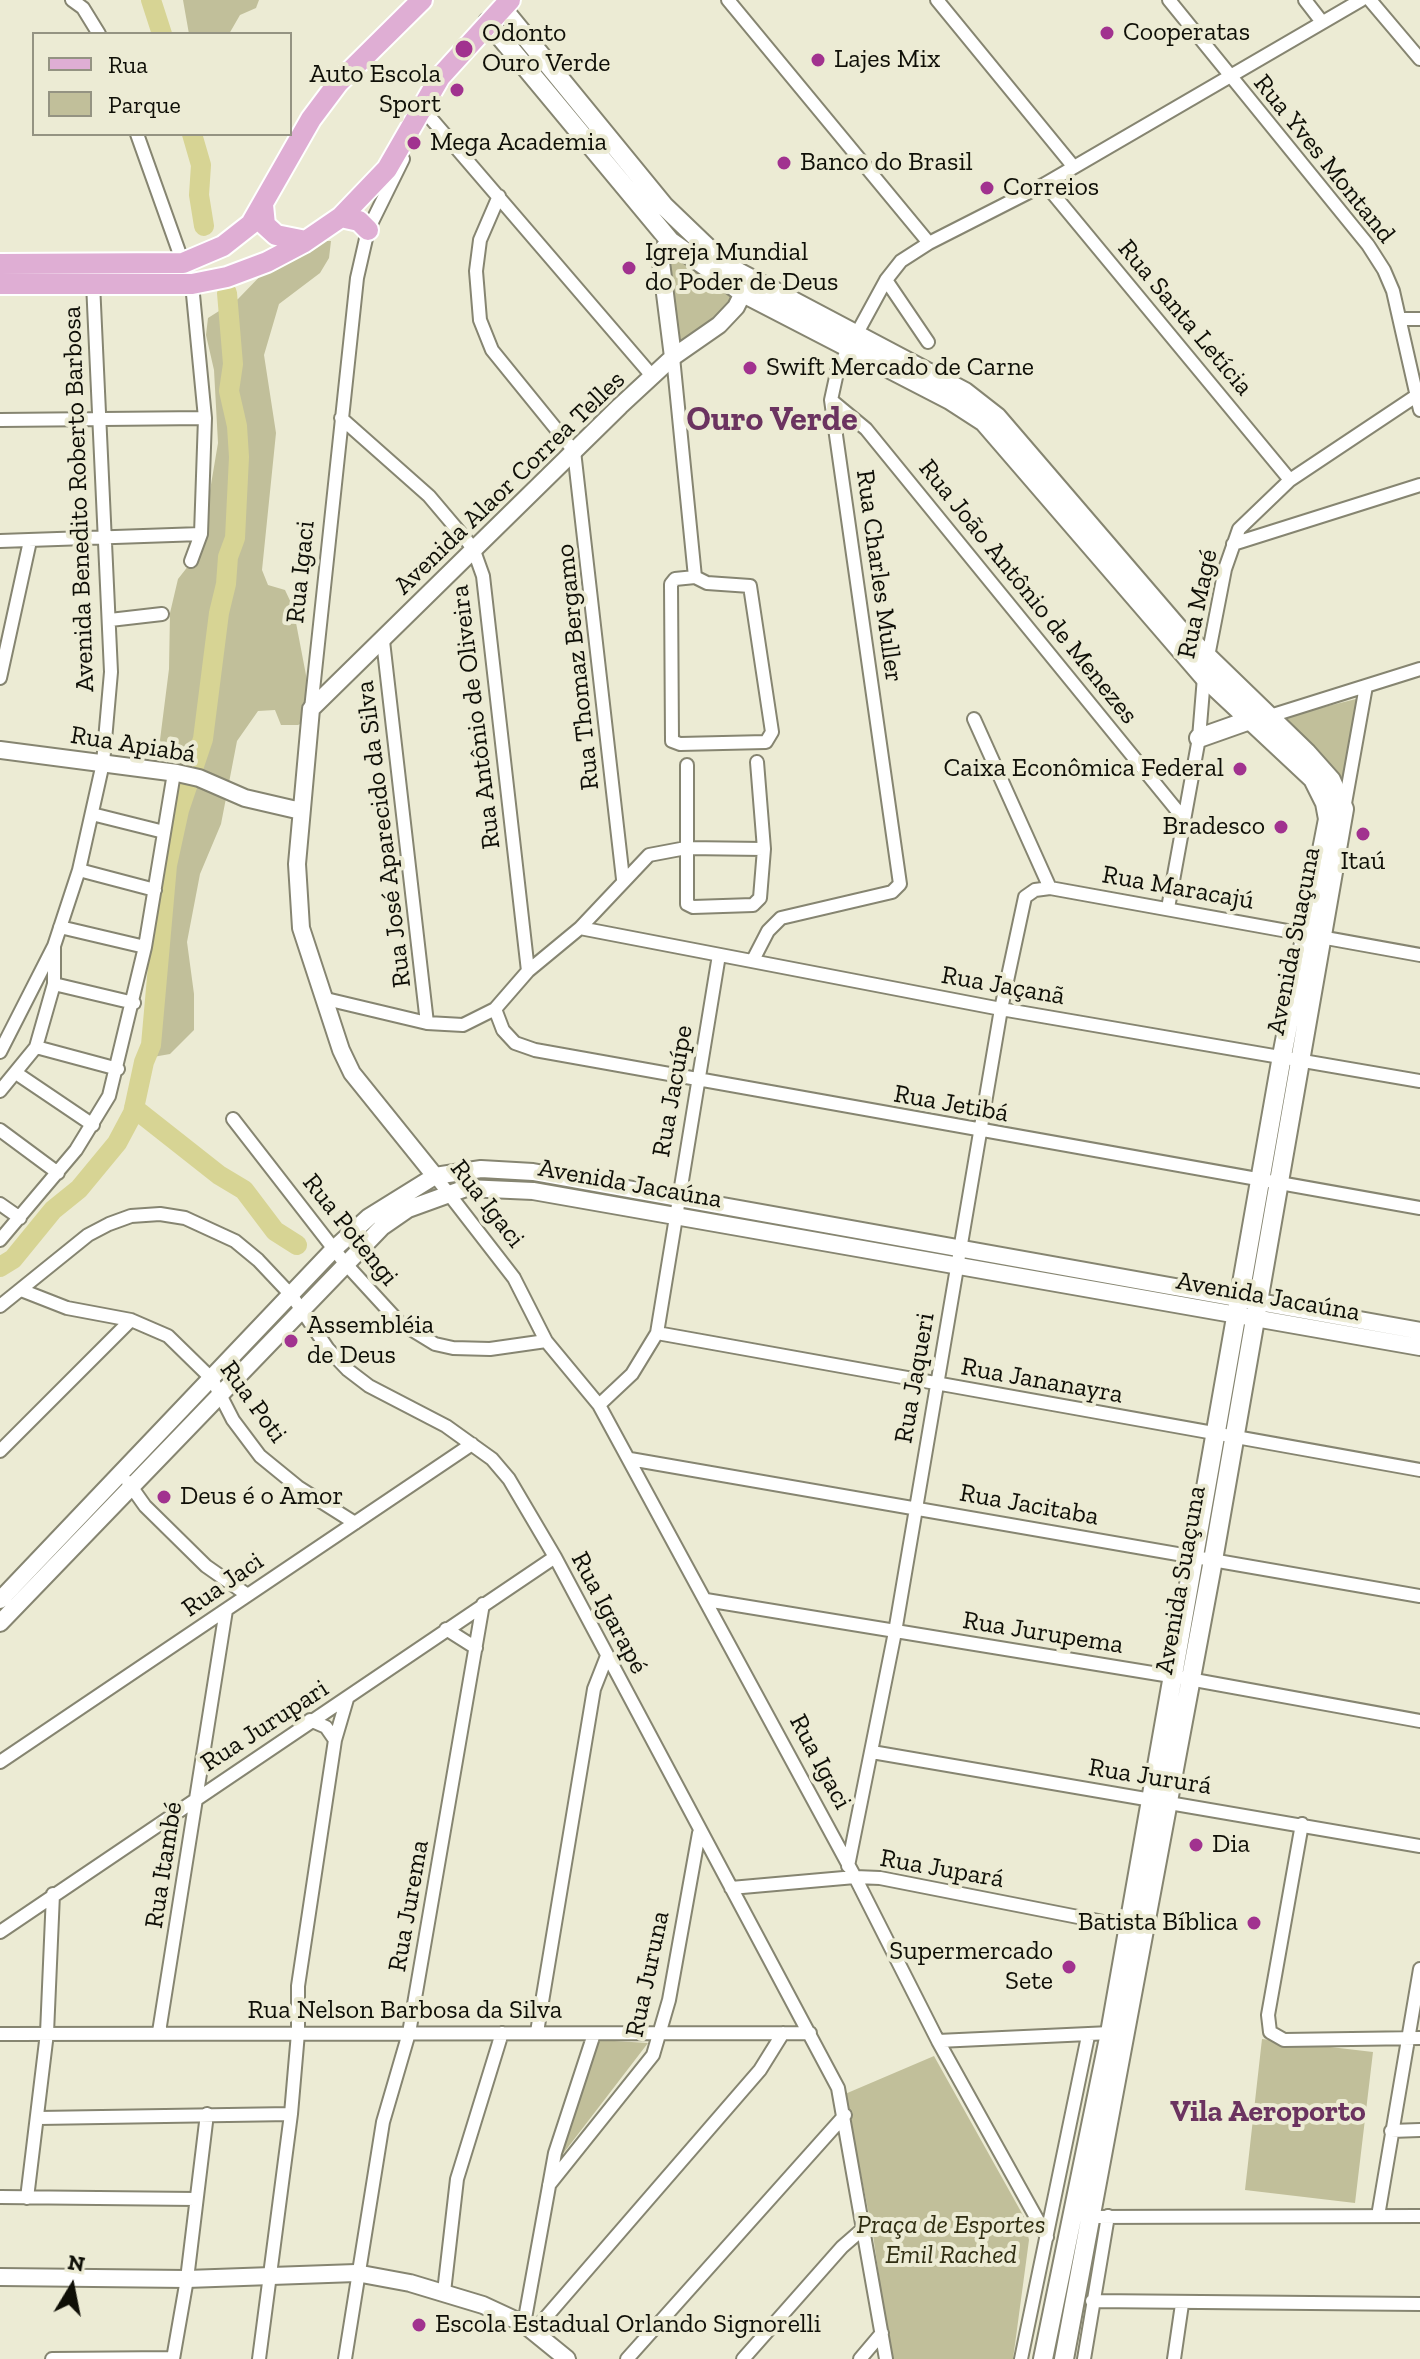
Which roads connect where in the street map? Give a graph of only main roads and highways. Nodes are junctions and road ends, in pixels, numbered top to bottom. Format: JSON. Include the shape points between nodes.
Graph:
{"nodes":[{"id":1,"x":422,"y":0,"type":"edge"},
{"id":2,"x":500,"y":10,"type":"edge"},
{"id":3,"x":627,"y":171,"type":"junction"},
{"id":4,"x":263,"y":205,"type":"junction"},
{"id":5,"x":341,"y":217,"type":"junction"},
{"id":6,"x":368,"y":230,"type":"road end"},
{"id":7,"x":691,"y":234,"type":"junction"},
{"id":8,"x":306,"y":241,"type":"junction"},
{"id":9,"x":670,"y":241,"type":"junction"},
{"id":10,"x":183,"y":263,"type":"junction"},
{"id":11,"x":0,"y":264,"type":"edge"},
{"id":12,"x":738,"y":272,"type":"junction"},
{"id":13,"x":0,"y":284,"type":"edge"},
{"id":14,"x":192,"y":284,"type":"junction"},
{"id":15,"x":743,"y":293,"type":"junction"},
{"id":16,"x":853,"y":340,"type":"junction"},
{"id":17,"x":1207,"y":669,"type":"junction"},
{"id":18,"x":1250,"y":720,"type":"junction"},
{"id":19,"x":1199,"y":738,"type":"road end"},
{"id":20,"x":1336,"y":814,"type":"junction"},
{"id":21,"x":1224,"y":1437,"type":"junction"},
{"id":22,"x":1181,"y":1678,"type":"junction"},
{"id":23,"x":1135,"y":1929,"type":"junction"},
{"id":24,"x":1043,"y":2359,"type":"edge"},
{"id":25,"x":1064,"y":2359,"type":"edge"}],
"edges":[{"from":1,"to":4,"type":"main road","via":[[338,83],[311,119]]},
{"from":2,"to":3,"type":"main road"},
{"from":2,"to":3,"type":"main road","via":[[616,149]]},
{"from":2,"to":5,"type":"main road","via":[[440,77],[387,169]]},
{"from":3,"to":7,"type":"main road"},
{"from":3,"to":9,"type":"main road"},
{"from":4,"to":8,"type":"main road","via":[[265,225],[276,235]]},
{"from":4,"to":10,"type":"main road","via":[[247,230]]},
{"from":5,"to":6,"type":"main road","via":[[359,221]]},
{"from":5,"to":8,"type":"main road"},
{"from":7,"to":9,"type":"main road"},
{"from":7,"to":12,"type":"main road"},
{"from":8,"to":14,"type":"main road","via":[[267,262]]},
{"from":9,"to":15,"type":"main road"},
{"from":10,"to":11,"type":"main road"},
{"from":10,"to":14,"type":"main road"},
{"from":12,"to":15,"type":"main road"},
{"from":12,"to":16,"type":"main road"},
{"from":13,"to":14,"type":"main road"},
{"from":15,"to":16,"type":"main road"},
{"from":16,"to":17,"type":"main road","via":[[965,392],[997,417]]},
{"from":17,"to":18,"type":"main road"},
{"from":17,"to":20,"type":"main road","via":[[1270,716],[1331,780]]},
{"from":18,"to":19,"type":"main road"},
{"from":18,"to":20,"type":"main road","via":[[1313,779]]},
{"from":20,"to":21,"type":"main road","name":"Avenida Suaçuna"},
{"from":21,"to":22,"type":"main road","name":"Avenida Suaçuna","via":[[1194,1557]]},
{"from":21,"to":22,"type":"main road","name":"Avenida Suaçuna","via":[[1213,1560]]},
{"from":22,"to":23,"type":"main road","name":"Avenida Suaçuna"},
{"from":23,"to":24,"type":"main road","name":"Avenida Suaçuna"},
{"from":23,"to":25,"type":"main road","name":"Avenida Suaçuna","via":[[1099,2217]]}]}
